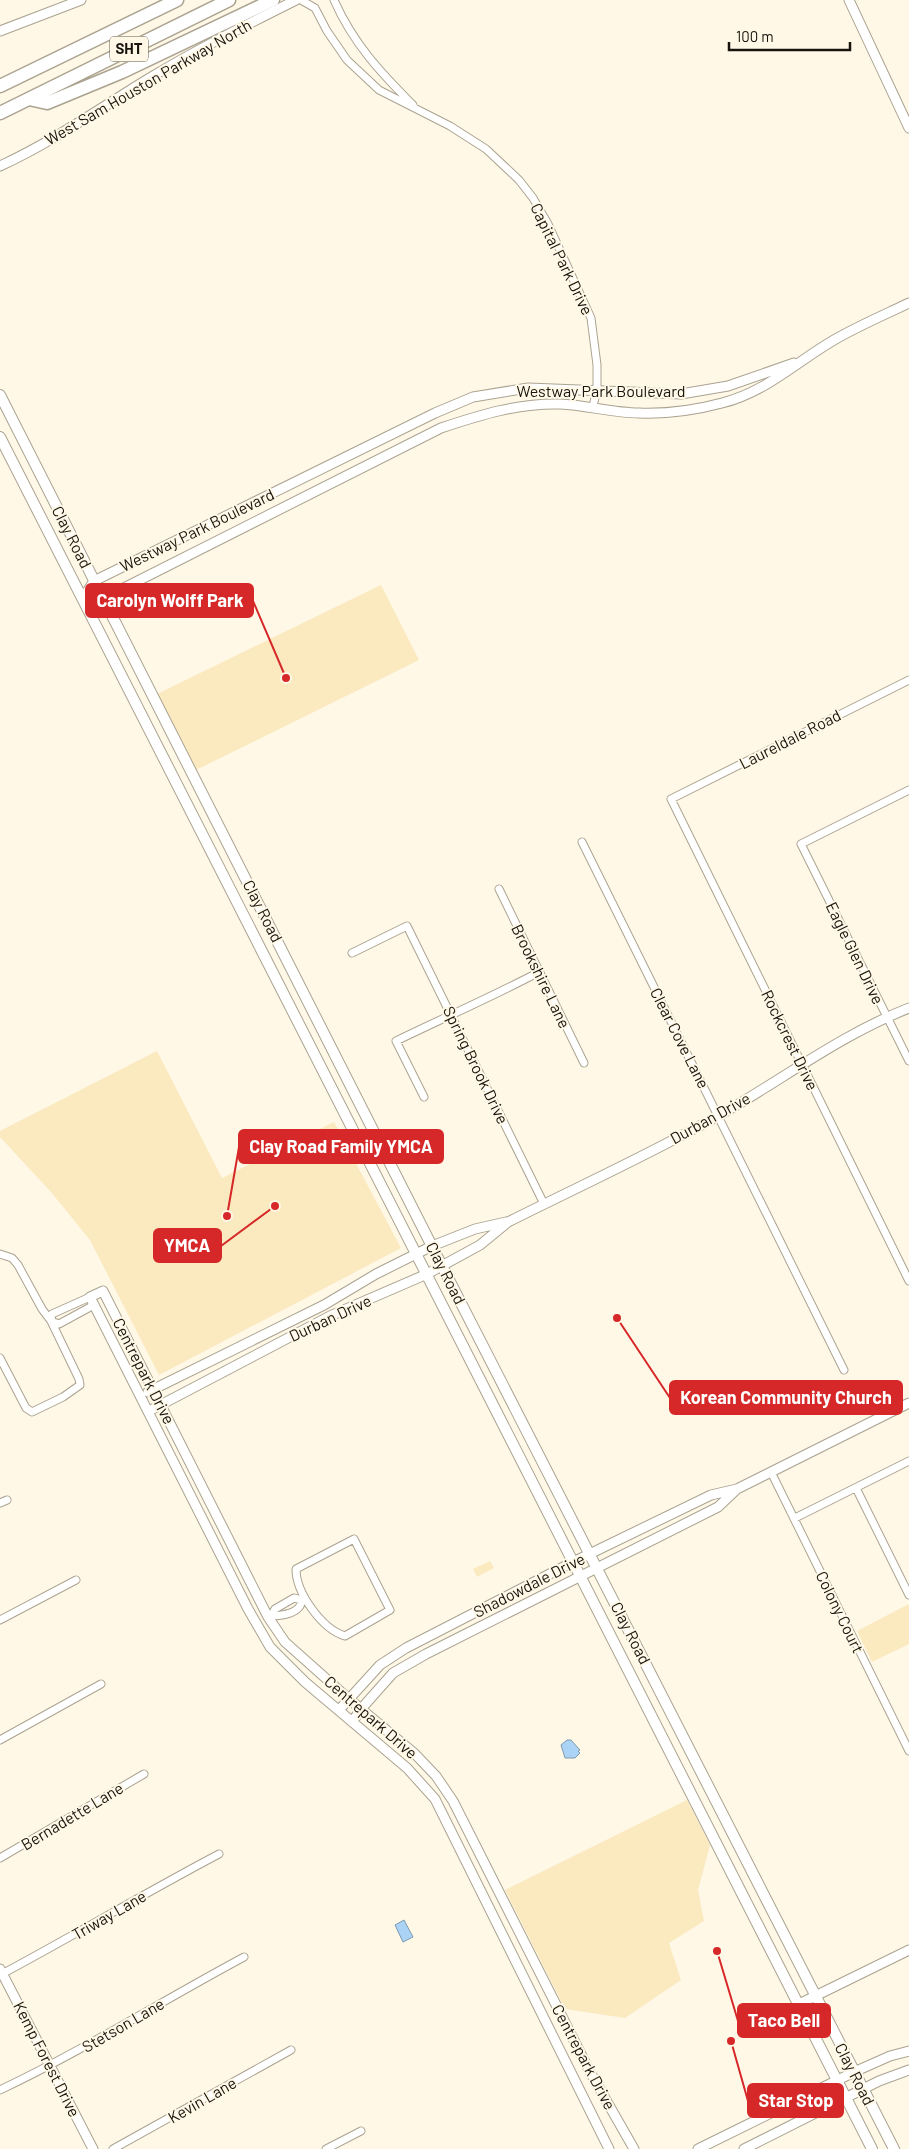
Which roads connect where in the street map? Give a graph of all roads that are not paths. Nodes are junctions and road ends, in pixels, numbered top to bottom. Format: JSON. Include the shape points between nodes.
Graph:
{"nodes":[{"id":1,"x":81,"y":0,"type":"edge"},
{"id":2,"x":177,"y":0,"type":"edge"},
{"id":3,"x":229,"y":0,"type":"edge"},
{"id":4,"x":273,"y":0,"type":"edge"},
{"id":5,"x":296,"y":0,"type":"edge"},
{"id":6,"x":301,"y":0,"type":"edge"},
{"id":7,"x":334,"y":0,"type":"edge"},
{"id":8,"x":849,"y":0,"type":"edge"},
{"id":9,"x":0,"y":31,"type":"edge"},
{"id":10,"x":0,"y":86,"type":"edge"},
{"id":11,"x":29,"y":99,"type":"junction"},
{"id":12,"x":417,"y":109,"type":"junction"},
{"id":13,"x":0,"y":113,"type":"edge"},
{"id":14,"x":909,"y":128,"type":"edge"},
{"id":15,"x":0,"y":166,"type":"edge"},
{"id":16,"x":909,"y":303,"type":"edge"},
{"id":17,"x":804,"y":360,"type":"junction"},
{"id":18,"x":597,"y":390,"type":"junction"},
{"id":19,"x":0,"y":395,"type":"edge"},
{"id":20,"x":593,"y":406,"type":"junction"},
{"id":21,"x":0,"y":437,"type":"edge"},
{"id":22,"x":29,"y":453,"type":"junction"},
{"id":23,"x":12,"y":461,"type":"junction"},
{"id":24,"x":94,"y":581,"type":"junction"},
{"id":25,"x":83,"y":598,"type":"junction"},
{"id":26,"x":104,"y":598,"type":"junction"},
{"id":27,"x":909,"y":680,"type":"edge"},
{"id":28,"x":197,"y":782,"type":"junction"},
{"id":29,"x":909,"y":790,"type":"edge"},
{"id":30,"x":180,"y":791,"type":"junction"},
{"id":31,"x":671,"y":799,"type":"joint"},
{"id":32,"x":582,"y":842,"type":"dead end"},
{"id":33,"x":250,"y":886,"type":"junction"},
{"id":34,"x":499,"y":889,"type":"dead end"},
{"id":35,"x":234,"y":896,"type":"junction"},
{"id":36,"x":352,"y":953,"type":"dead end"},
{"id":37,"x":539,"y":972,"type":"junction"},
{"id":38,"x":308,"y":1001,"type":"junction"},
{"id":39,"x":909,"y":1008,"type":"edge"},
{"id":40,"x":292,"y":1010,"type":"junction"},
{"id":41,"x":452,"y":1014,"type":"junction"},
{"id":42,"x":887,"y":1017,"type":"junction"},
{"id":43,"x":909,"y":1061,"type":"edge"},
{"id":44,"x":584,"y":1063,"type":"dead end"},
{"id":45,"x":802,"y":1064,"type":"junction"},
{"id":46,"x":424,"y":1097,"type":"dead end"},
{"id":47,"x":719,"y":1116,"type":"junction"},
{"id":48,"x":371,"y":1125,"type":"junction"},
{"id":49,"x":355,"y":1132,"type":"junction"},
{"id":50,"x":544,"y":1204,"type":"junction"},
{"id":51,"x":508,"y":1222,"type":"junction"},
{"id":52,"x":432,"y":1246,"type":"junction"},
{"id":53,"x":0,"y":1254,"type":"edge"},
{"id":54,"x":417,"y":1254,"type":"junction"},
{"id":55,"x":442,"y":1266,"type":"junction"},
{"id":56,"x":427,"y":1274,"type":"junction"},
{"id":57,"x":909,"y":1281,"type":"edge"},
{"id":58,"x":92,"y":1301,"type":"junction"},
{"id":59,"x":68,"y":1308,"type":"junction"},
{"id":60,"x":72,"y":1317,"type":"junction"},
{"id":61,"x":51,"y":1321,"type":"junction"},
{"id":62,"x":0,"y":1358,"type":"edge"},
{"id":63,"x":844,"y":1370,"type":"dead end"},
{"id":64,"x":496,"y":1371,"type":"junction"},
{"id":65,"x":480,"y":1378,"type":"junction"},
{"id":66,"x":152,"y":1390,"type":"junction"},
{"id":67,"x":141,"y":1396,"type":"junction"},
{"id":68,"x":909,"y":1403,"type":"edge"},
{"id":69,"x":160,"y":1405,"type":"junction"},
{"id":70,"x":149,"y":1411,"type":"junction"},
{"id":71,"x":909,"y":1462,"type":"edge"},
{"id":72,"x":771,"y":1472,"type":"junction"},
{"id":73,"x":856,"y":1488,"type":"junction"},
{"id":74,"x":737,"y":1489,"type":"junction"},
{"id":75,"x":213,"y":1509,"type":"junction"},
{"id":76,"x":202,"y":1515,"type":"junction"},
{"id":77,"x":794,"y":1518,"type":"junction"},
{"id":78,"x":591,"y":1554,"type":"junction"},
{"id":79,"x":573,"y":1562,"type":"junction"},
{"id":80,"x":598,"y":1568,"type":"junction"},
{"id":81,"x":581,"y":1578,"type":"junction"},
{"id":82,"x":76,"y":1580,"type":"dead end"},
{"id":83,"x":908,"y":1592,"type":"edge"},
{"id":84,"x":303,"y":1599,"type":"junction"},
{"id":85,"x":270,"y":1616,"type":"junction"},
{"id":86,"x":0,"y":1620,"type":"edge"},
{"id":87,"x":258,"y":1625,"type":"junction"},
{"id":88,"x":449,"y":1625,"type":"junction"},
{"id":89,"x":456,"y":1639,"type":"junction"},
{"id":90,"x":101,"y":1684,"type":"dead end"},
{"id":91,"x":349,"y":1699,"type":"junction"},
{"id":92,"x":361,"y":1709,"type":"junction"},
{"id":93,"x":339,"y":1710,"type":"junction"},
{"id":94,"x":352,"y":1722,"type":"junction"},
{"id":95,"x":684,"y":1736,"type":"junction"},
{"id":96,"x":0,"y":1740,"type":"edge"},
{"id":97,"x":668,"y":1746,"type":"junction"},
{"id":98,"x":909,"y":1751,"type":"edge"},
{"id":99,"x":144,"y":1774,"type":"dead end"},
{"id":100,"x":442,"y":1785,"type":"junction"},
{"id":101,"x":430,"y":1793,"type":"junction"},
{"id":102,"x":219,"y":1854,"type":"dead end"},
{"id":103,"x":0,"y":1858,"type":"edge"},
{"id":104,"x":749,"y":1864,"type":"junction"},
{"id":105,"x":733,"y":1874,"type":"junction"},
{"id":106,"x":492,"y":1878,"type":"junction"},
{"id":107,"x":478,"y":1885,"type":"junction"},
{"id":108,"x":909,"y":1950,"type":"edge"},
{"id":109,"x":244,"y":1958,"type":"dead end"},
{"id":110,"x":1,"y":1973,"type":"edge"},
{"id":111,"x":541,"y":1976,"type":"junction"},
{"id":112,"x":528,"y":1983,"type":"junction"},
{"id":113,"x":816,"y":1996,"type":"junction"},
{"id":114,"x":800,"y":2004,"type":"junction"},
{"id":115,"x":291,"y":2050,"type":"dead end"},
{"id":116,"x":909,"y":2050,"type":"edge"},
{"id":117,"x":50,"y":2066,"type":"junction"},
{"id":118,"x":909,"y":2070,"type":"edge"},
{"id":119,"x":590,"y":2072,"type":"junction"},
{"id":120,"x":854,"y":2072,"type":"junction"},
{"id":121,"x":576,"y":2079,"type":"junction"},
{"id":122,"x":837,"y":2080,"type":"junction"},
{"id":123,"x":0,"y":2090,"type":"edge"},
{"id":124,"x":863,"y":2090,"type":"junction"},
{"id":125,"x":846,"y":2098,"type":"junction"},
{"id":126,"x":361,"y":2131,"type":"dead end"},
{"id":127,"x":93,"y":2149,"type":"edge"},
{"id":128,"x":113,"y":2149,"type":"edge"},
{"id":129,"x":326,"y":2149,"type":"edge"},
{"id":130,"x":610,"y":2149,"type":"edge"},
{"id":131,"x":634,"y":2149,"type":"edge"},
{"id":132,"x":698,"y":2149,"type":"edge"},
{"id":133,"x":744,"y":2149,"type":"edge"},
{"id":134,"x":872,"y":2149,"type":"edge"},
{"id":135,"x":894,"y":2149,"type":"edge"}],
"edges":[{"from":1,"to":9,"type":"street"},
{"from":2,"to":10,"type":"highway","number":"SHT"},
{"from":3,"to":11,"type":"highway","number":"SHT"},
{"from":4,"to":11,"type":"highway","via":[[55,100],[47,103]]},
{"from":5,"to":15,"type":"street","name":"West Sam Houston Parkway North","via":[[213,41],[77,125]]},
{"from":6,"to":12,"type":"street","name":"Capital Park Drive","via":[[315,8],[347,60],[378,90]]},
{"from":7,"to":12,"type":"street","name":"Capital Park Drive","via":[[360,48]]},
{"from":8,"to":14,"type":"street"},
{"from":11,"to":13,"type":"highway","number":"SHT"},
{"from":12,"to":18,"type":"street","name":"Capital Park Drive","via":[[486,150],[519,180],[533,198],[591,318]]},
{"from":16,"to":17,"type":"street","name":"Westway Park Boulevard","via":[[834,340]]},
{"from":17,"to":18,"type":"street","name":"Westway Park Boulevard","via":[[728,386],[681,394]]},
{"from":17,"to":20,"type":"street","name":"Westway Park Boulevard","via":[[771,384],[723,403],[679,411],[638,413]]},
{"from":18,"to":20,"type":"street","name":"Capital Park Drive"},
{"from":18,"to":24,"type":"street","name":"Westway Park Boulevard","via":[[528,388],[473,397],[434,413]]},
{"from":19,"to":22,"type":"main road","name":"Clay Road"},
{"from":20,"to":26,"type":"street","name":"Westway Park Boulevard","via":[[525,405],[441,428]]},
{"from":21,"to":23,"type":"main road","name":"Clay Road"},
{"from":22,"to":23,"type":"main road"},
{"from":22,"to":24,"type":"main road","name":"Clay Road"},
{"from":23,"to":25,"type":"main road","name":"Clay Road"},
{"from":24,"to":25,"type":"street"},
{"from":24,"to":26,"type":"main road","name":"Clay Road"},
{"from":25,"to":26,"type":"street","name":"Westway Park Boulevard"},
{"from":25,"to":30,"type":"main road","name":"Clay Road"},
{"from":26,"to":28,"type":"main road","name":"Clay Road"},
{"from":27,"to":31,"type":"street","name":"Laureldale Road"},
{"from":28,"to":30,"type":"main road"},
{"from":28,"to":33,"type":"main road","name":"Clay Road"},
{"from":29,"to":42,"type":"street","name":"Eagle Glen Drive","via":[[801,844]]},
{"from":30,"to":35,"type":"main road","name":"Clay Road"},
{"from":31,"to":45,"type":"street","name":"Rockcrest Drive"},
{"from":32,"to":47,"type":"street","name":"Clear Cove Lane"},
{"from":33,"to":35,"type":"main road"},
{"from":33,"to":38,"type":"main road","name":"Clay Road"},
{"from":34,"to":37,"type":"street","name":"Brookshire Lane"},
{"from":35,"to":40,"type":"main road","name":"Clay Road"},
{"from":36,"to":41,"type":"street","name":"Spring Brook Drive","via":[[407,926]]},
{"from":37,"to":41,"type":"street"},
{"from":37,"to":44,"type":"street","name":"Brookshire Lane"},
{"from":38,"to":40,"type":"main road"},
{"from":38,"to":48,"type":"main road","name":"Clay Road"},
{"from":39,"to":42,"type":"street","name":"Durban Drive"},
{"from":40,"to":49,"type":"main road","name":"Clay Road"},
{"from":41,"to":46,"type":"street","via":[[396,1041]]},
{"from":41,"to":50,"type":"street","name":"Spring Brook Drive"},
{"from":42,"to":43,"type":"street","name":"Eagle Glen Drive"},
{"from":42,"to":45,"type":"street","name":"Durban Drive"},
{"from":45,"to":47,"type":"street","name":"Durban Drive"},
{"from":45,"to":57,"type":"street","name":"Rockcrest Drive"},
{"from":47,"to":50,"type":"street","name":"Durban Drive"},
{"from":47,"to":63,"type":"street","name":"Clear Cove Lane"},
{"from":48,"to":49,"type":"main road"},
{"from":48,"to":52,"type":"main road","name":"Clay Road"},
{"from":49,"to":54,"type":"main road","name":"Clay Road"},
{"from":50,"to":51,"type":"street","name":"Durban Drive"},
{"from":51,"to":52,"type":"street","name":"Durban Drive","via":[[475,1229]]},
{"from":51,"to":55,"type":"street","name":"Durban Drive","via":[[480,1245]]},
{"from":52,"to":54,"type":"street","name":"Durban Drive"},
{"from":52,"to":55,"type":"main road","name":"Clay Road"},
{"from":53,"to":61,"type":"street","via":[[12,1258],[18,1265]]},
{"from":54,"to":56,"type":"main road","name":"Clay Road"},
{"from":54,"to":66,"type":"street","name":"Durban Drive","via":[[324,1305]]},
{"from":55,"to":56,"type":"street","name":"Durban Drive"},
{"from":55,"to":64,"type":"main road","name":"Clay Road"},
{"from":56,"to":65,"type":"main road","name":"Clay Road"},
{"from":56,"to":69,"type":"street","name":"Durban Drive","via":[[330,1316]]},
{"from":58,"to":59,"type":"street"},
{"from":58,"to":60,"type":"street"},
{"from":58,"to":66,"type":"street","name":"Centrepark Drive","via":[[103,1291]]},
{"from":58,"to":67,"type":"street","name":"Centrepark Drive"},
{"from":59,"to":60,"type":"street"},
{"from":59,"to":61,"type":"street","via":[[52,1314]]},
{"from":60,"to":61,"type":"street","via":[[58,1324]]},
{"from":61,"to":62,"type":"street","via":[[79,1379],[80,1385],[76,1390],[32,1412],[26,1408]]},
{"from":64,"to":65,"type":"main road"},
{"from":64,"to":78,"type":"main road","name":"Clay Road"},
{"from":65,"to":79,"type":"main road","name":"Clay Road"},
{"from":66,"to":67,"type":"street","name":"Durban Drive"},
{"from":66,"to":69,"type":"street","name":"Centrepark Drive"},
{"from":67,"to":70,"type":"street","name":"Centrepark Drive"},
{"from":68,"to":72,"type":"street","name":"Shadowdale Drive"},
{"from":69,"to":70,"type":"street","name":"Durban Drive"},
{"from":69,"to":75,"type":"street","name":"Centrepark Drive"},
{"from":70,"to":76,"type":"street","name":"Centrepark Drive"},
{"from":71,"to":73,"type":"street"},
{"from":72,"to":74,"type":"street","name":"Shadowdale Drive"},
{"from":72,"to":77,"type":"street","name":"Colony Court"},
{"from":73,"to":77,"type":"street"},
{"from":73,"to":83,"type":"street"},
{"from":74,"to":78,"type":"street","name":"Shadowdale Drive","via":[[711,1495]]},
{"from":74,"to":80,"type":"street","name":"Shadowdale Drive","via":[[718,1507]]},
{"from":75,"to":76,"type":"street"},
{"from":75,"to":85,"type":"street","name":"Centrepark Drive"},
{"from":76,"to":87,"type":"street","name":"Centrepark Drive"},
{"from":77,"to":98,"type":"street","name":"Colony Court"},
{"from":78,"to":79,"type":"street","name":"Shadowdale Drive"},
{"from":78,"to":80,"type":"main road","name":"Clay Road"},
{"from":79,"to":81,"type":"main road","name":"Clay Road"},
{"from":79,"to":88,"type":"street","name":"Shadowdale Drive"},
{"from":80,"to":81,"type":"street","name":"Shadowdale Drive"},
{"from":80,"to":95,"type":"main road","name":"Clay Road"},
{"from":81,"to":89,"type":"street","name":"Shadowdale Drive"},
{"from":81,"to":97,"type":"main road","name":"Clay Road"},
{"from":82,"to":86,"type":"street"},
{"from":84,"to":84,"type":"street","via":[[337,1633],[345,1636],[390,1610],[354,1539],[296,1569]]},
{"from":84,"to":85,"type":"street","via":[[299,1607],[278,1617]]},
{"from":85,"to":87,"type":"street"},
{"from":85,"to":91,"type":"street","name":"Centrepark Drive","via":[[285,1642]]},
{"from":87,"to":93,"type":"street","name":"Centrepark Drive","via":[[270,1647]]},
{"from":88,"to":89,"type":"street"},
{"from":88,"to":91,"type":"street","name":"Shadowdale Drive","via":[[380,1665]]},
{"from":89,"to":92,"type":"street","name":"Shadowdale Drive","via":[[393,1673]]},
{"from":90,"to":96,"type":"street"},
{"from":91,"to":92,"type":"street","name":"Centrepark Drive"},
{"from":91,"to":93,"type":"street","name":"Shadowdale Drive"},
{"from":92,"to":94,"type":"street","name":"Shadowdale Drive"},
{"from":92,"to":100,"type":"street","name":"Centrepark Drive","via":[[415,1754]]},
{"from":93,"to":94,"type":"street","name":"Centrepark Drive"},
{"from":94,"to":101,"type":"street","name":"Centrepark Drive","via":[[408,1768]]},
{"from":95,"to":97,"type":"main road"},
{"from":95,"to":104,"type":"main road","name":"Clay Road"},
{"from":97,"to":105,"type":"main road","name":"Clay Road"},
{"from":99,"to":103,"type":"street","name":"Bernadette Lane"},
{"from":100,"to":101,"type":"street"},
{"from":100,"to":106,"type":"street","name":"Centrepark Drive"},
{"from":101,"to":107,"type":"street","name":"Centrepark Drive"},
{"from":102,"to":110,"type":"street","name":"Triway Lane"},
{"from":104,"to":105,"type":"main road"},
{"from":104,"to":113,"type":"main road","name":"Clay Road"},
{"from":105,"to":114,"type":"main road","name":"Clay Road"},
{"from":106,"to":107,"type":"street"},
{"from":106,"to":111,"type":"street","name":"Centrepark Drive"},
{"from":107,"to":112,"type":"street","name":"Centrepark Drive"},
{"from":108,"to":113,"type":"street"},
{"from":109,"to":117,"type":"street","name":"Stetson Lane"},
{"from":110,"to":117,"type":"street","name":"Kemp Forest Drive"},
{"from":111,"to":112,"type":"street"},
{"from":111,"to":119,"type":"street","name":"Centrepark Drive"},
{"from":112,"to":121,"type":"street","name":"Centrepark Drive"},
{"from":113,"to":114,"type":"street"},
{"from":113,"to":120,"type":"main road","name":"Clay Road"},
{"from":114,"to":122,"type":"main road","name":"Clay Road"},
{"from":115,"to":128,"type":"street","name":"Kevin Lane"},
{"from":116,"to":120,"type":"street"},
{"from":117,"to":123,"type":"street","name":"Stetson Lane"},
{"from":117,"to":127,"type":"street","name":"Kemp Forest Drive"},
{"from":118,"to":124,"type":"street"},
{"from":119,"to":121,"type":"street"},
{"from":119,"to":131,"type":"street","name":"Centrepark Drive"},
{"from":120,"to":122,"type":"street"},
{"from":120,"to":124,"type":"main road","name":"Clay Road"},
{"from":121,"to":130,"type":"street","name":"Centrepark Drive"},
{"from":122,"to":125,"type":"main road","name":"Clay Road"},
{"from":122,"to":132,"type":"street"},
{"from":124,"to":125,"type":"street"},
{"from":124,"to":135,"type":"main road","name":"Clay Road"},
{"from":125,"to":133,"type":"street"},
{"from":125,"to":134,"type":"main road","name":"Clay Road"},
{"from":126,"to":129,"type":"street"}]}
